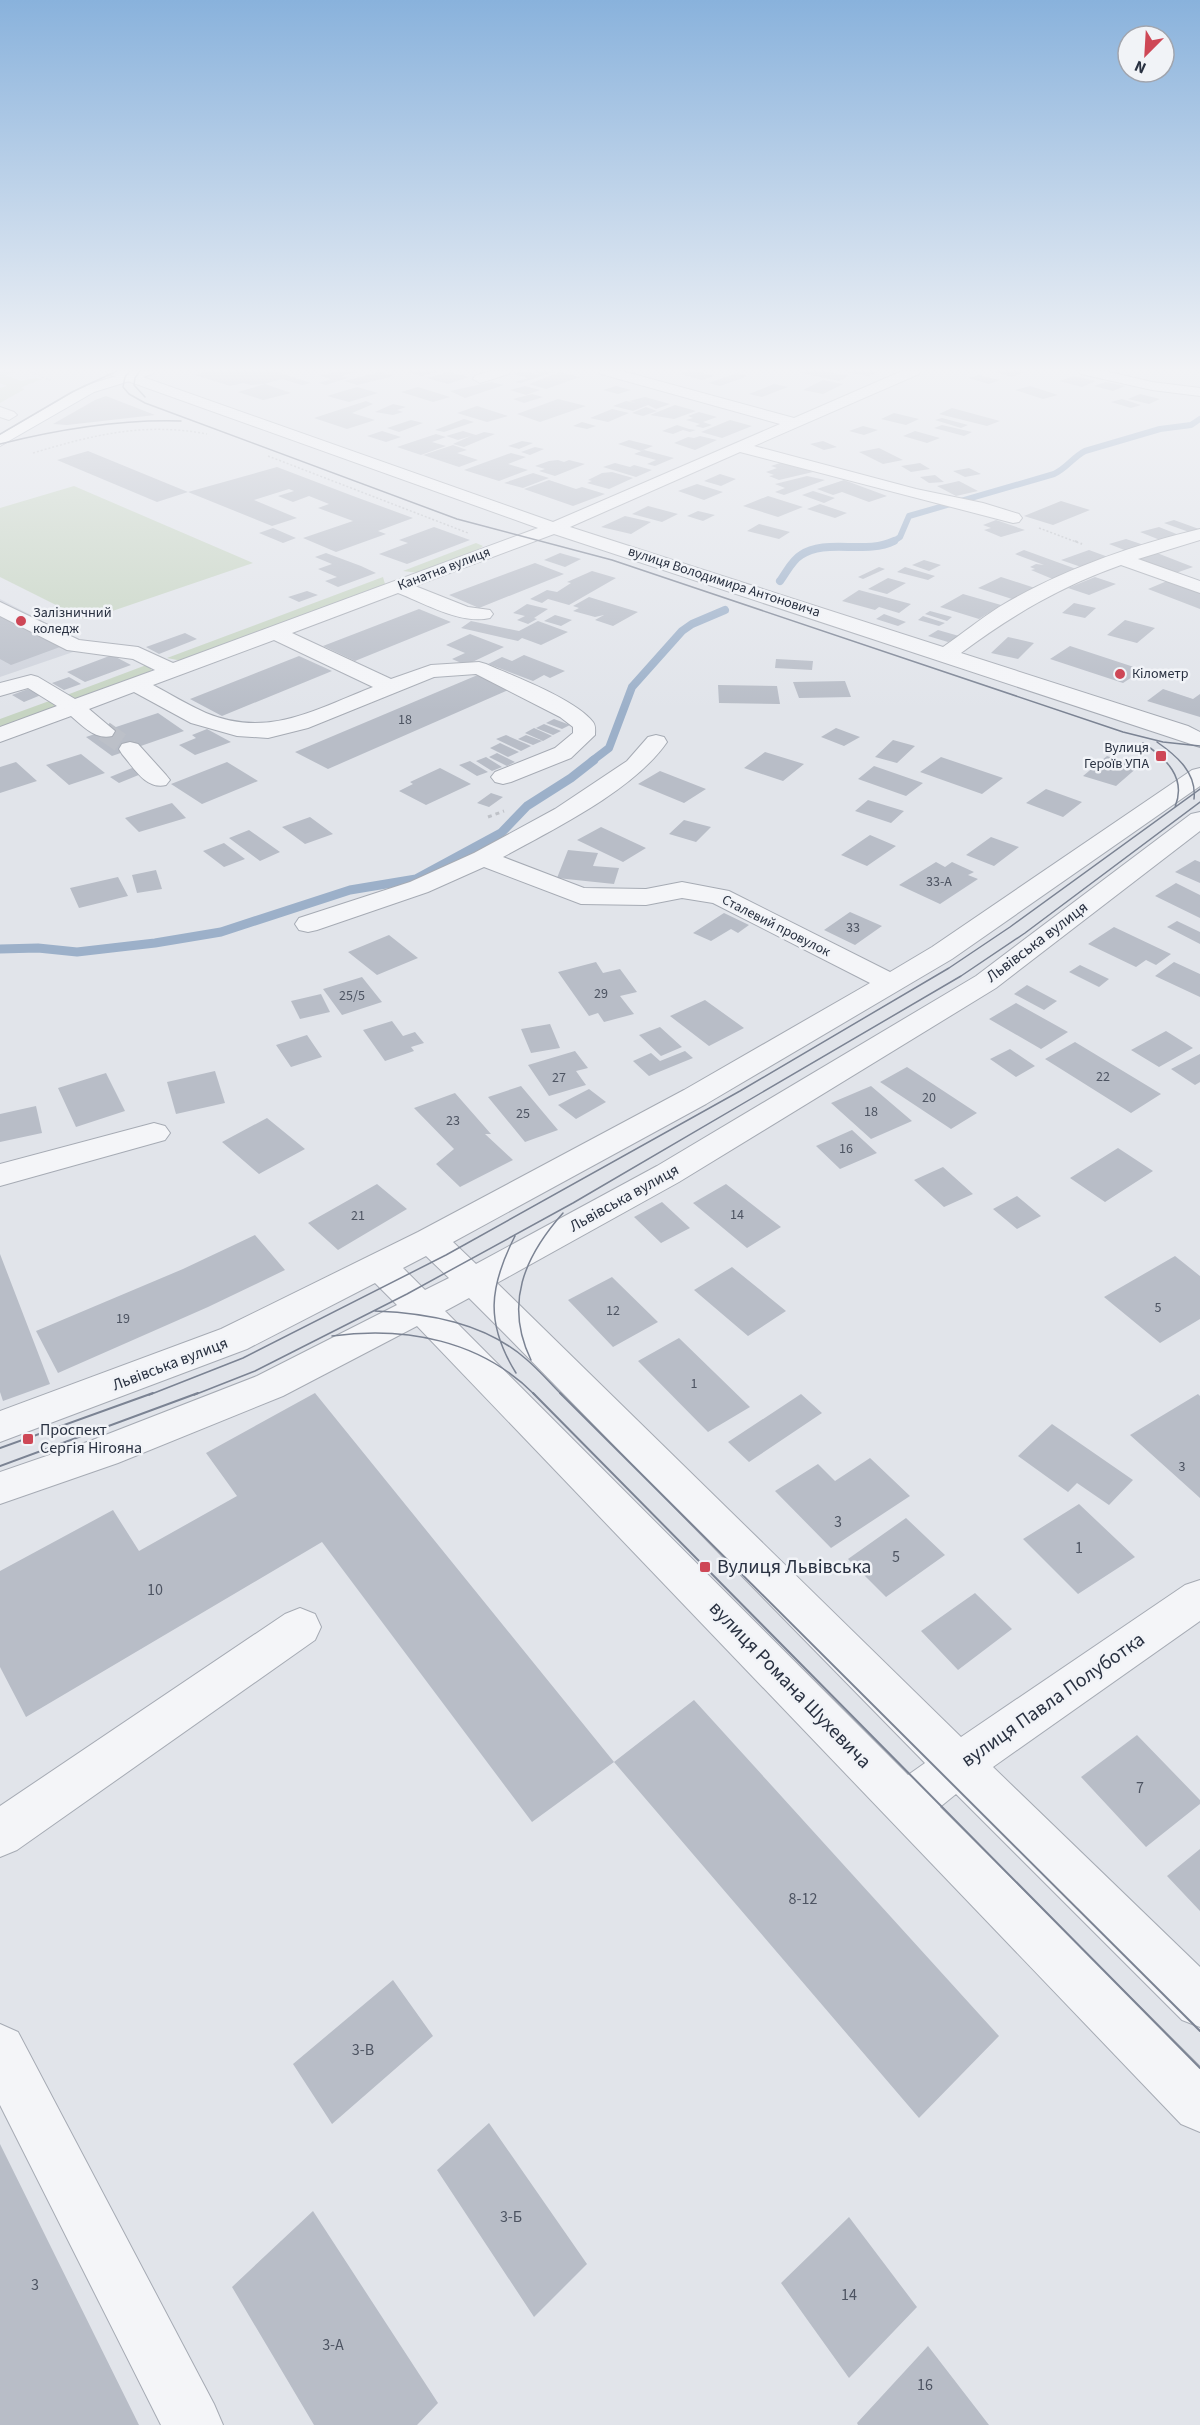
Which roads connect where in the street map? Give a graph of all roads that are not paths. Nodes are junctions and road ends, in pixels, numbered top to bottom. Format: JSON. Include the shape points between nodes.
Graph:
{"nodes":[{"id":1,"x":431,"y":484,"type":"edge"},
{"id":2,"x":654,"y":484,"type":"edge"},
{"id":3,"x":878,"y":484,"type":"edge"},
{"id":4,"x":1013,"y":518,"type":"road end"},
{"id":5,"x":554,"y":528,"type":"junction"},
{"id":6,"x":1200,"y":534,"type":"edge"},
{"id":7,"x":1118,"y":558,"type":"junction"},
{"id":8,"x":399,"y":586,"type":"junction"},
{"id":9,"x":1200,"y":587,"type":"edge"},
{"id":10,"x":0,"y":608,"type":"edge"},
{"id":11,"x":483,"y":614,"type":"dead end"},
{"id":12,"x":276,"y":633,"type":"junction"},
{"id":13,"x":74,"y":646,"type":"junction"},
{"id":14,"x":53,"y":654,"type":"dead end"},
{"id":15,"x":947,"y":654,"type":"junction"},
{"id":16,"x":32,"y":662,"type":"dead end"},
{"id":17,"x":172,"y":671,"type":"junction"},
{"id":18,"x":0,"y":673,"type":"edge"},
{"id":19,"x":136,"y":685,"type":"junction"},
{"id":20,"x":391,"y":687,"type":"junction"},
{"id":21,"x":0,"y":690,"type":"edge"},
{"id":22,"x":74,"y":708,"type":"junction"},
{"id":23,"x":104,"y":731,"type":"tunnel mouth"},
{"id":24,"x":0,"y":735,"type":"edge"},
{"id":25,"x":1200,"y":740,"type":"edge"},
{"id":26,"x":656,"y":742,"type":"dead end"},
{"id":27,"x":130,"y":749,"type":"tunnel mouth"},
{"id":28,"x":1200,"y":775,"type":"edge"},
{"id":29,"x":503,"y":777,"type":"dead end"},
{"id":30,"x":158,"y":780,"type":"dead end"},
{"id":31,"x":1200,"y":819,"type":"edge"},
{"id":32,"x":483,"y":858,"type":"junction"},
{"id":33,"x":308,"y":924,"type":"dead end"},
{"id":34,"x":891,"y":983,"type":"junction"},
{"id":35,"x":154,"y":1133,"type":"dead end"},
{"id":36,"x":0,"y":1175,"type":"edge"},
{"id":37,"x":430,"y":1240,"type":"junction"},
{"id":38,"x":380,"y":1266,"type":"junction"},
{"id":39,"x":474,"y":1281,"type":"junction"},
{"id":40,"x":422,"y":1309,"type":"junction"},
{"id":41,"x":0,"y":1426,"type":"edge"},
{"id":42,"x":0,"y":1488,"type":"edge"},
{"id":43,"x":1200,"y":1598,"type":"edge"},
{"id":44,"x":300,"y":1627,"type":"dead end"},
{"id":45,"x":958,"y":1765,"type":"junction"},
{"id":46,"x":908,"y":1804,"type":"junction"},
{"id":47,"x":0,"y":1834,"type":"edge"},
{"id":48,"x":1200,"y":2002,"type":"edge"},
{"id":49,"x":0,"y":2050,"type":"edge"},
{"id":50,"x":1200,"y":2105,"type":"edge"},
{"id":51,"x":193,"y":2425,"type":"edge"}],
"edges":[{"from":1,"to":5,"type":"street","name":"вулиця Володимира Антоновича"},
{"from":2,"to":5,"type":"street","name":"Канатна вулиця"},
{"from":3,"to":4,"type":"street"},
{"from":5,"to":8,"type":"street","name":"Канатна вулиця"},
{"from":5,"to":15,"type":"street","name":"вулиця Володимира Антоновича"},
{"from":6,"to":7,"type":"street"},
{"from":7,"to":9,"type":"street"},
{"from":7,"to":15,"type":"street","via":[[1007,611]]},
{"from":8,"to":11,"type":"street","via":[[449,606]]},
{"from":8,"to":12,"type":"street","name":"Канатна вулиця"},
{"from":10,"to":13,"type":"street"},
{"from":12,"to":17,"type":"street","name":"Канатна вулиця"},
{"from":12,"to":20,"type":"street"},
{"from":13,"to":14,"type":"street"},
{"from":13,"to":17,"type":"street","via":[[138,653]]},
{"from":15,"to":25,"type":"street","name":"вулиця Володимира Антоновича"},
{"from":16,"to":18,"type":"street"},
{"from":17,"to":19,"type":"street","name":"Канатна вулиця"},
{"from":19,"to":20,"type":"street","via":[[199,718],[237,729],[268,731],[300,723]]},
{"from":19,"to":22,"type":"street","name":"Канатна вулиця"},
{"from":20,"to":29,"type":"street","via":[[431,671],[479,668],[568,712],[584,725],[584,735],[563,753]]},
{"from":21,"to":22,"type":"street","via":[[31,681]]},
{"from":22,"to":23,"type":"street"},
{"from":22,"to":24,"type":"street","name":"Канатна вулиця"},
{"from":26,"to":32,"type":"street","via":[[635,766],[563,814]]},
{"from":27,"to":30,"type":"street"},
{"from":28,"to":34,"type":"street","name":"Львівська вулиця","via":[[998,917]]},
{"from":31,"to":39,"type":"street","name":"Львівська вулиця","via":[[986,982],[698,1156]]},
{"from":32,"to":33,"type":"street","via":[[419,887]]},
{"from":32,"to":34,"type":"street","name":"Сталевий провулок","via":[[581,896],[646,897],[682,890],[720,896]]},
{"from":34,"to":37,"type":"street","name":"Львівська вулиця"},
{"from":35,"to":36,"type":"street"},
{"from":37,"to":38,"type":"street","name":"Львівська вулиця"},
{"from":37,"to":39,"type":"street"},
{"from":38,"to":40,"type":"street","name":"вулиця Романа Шухевича"},
{"from":38,"to":41,"type":"street","name":"Львівська вулиця","via":[[234,1340]]},
{"from":39,"to":40,"type":"street","name":"Львівська вулиця"},
{"from":39,"to":45,"type":"street"},
{"from":40,"to":42,"type":"street","name":"Львівська вулиця","via":[[270,1386],[104,1452]]},
{"from":40,"to":46,"type":"street","name":"вулиця Романа Шухевича"},
{"from":43,"to":45,"type":"street","name":"вулиця Павла Полуботка"},
{"from":44,"to":47,"type":"street"},
{"from":45,"to":46,"type":"street","name":"вулиця Павла Полуботка"},
{"from":45,"to":48,"type":"street"},
{"from":46,"to":50,"type":"street","name":"вулиця Романа Шухевича"},
{"from":49,"to":51,"type":"street"}]}
